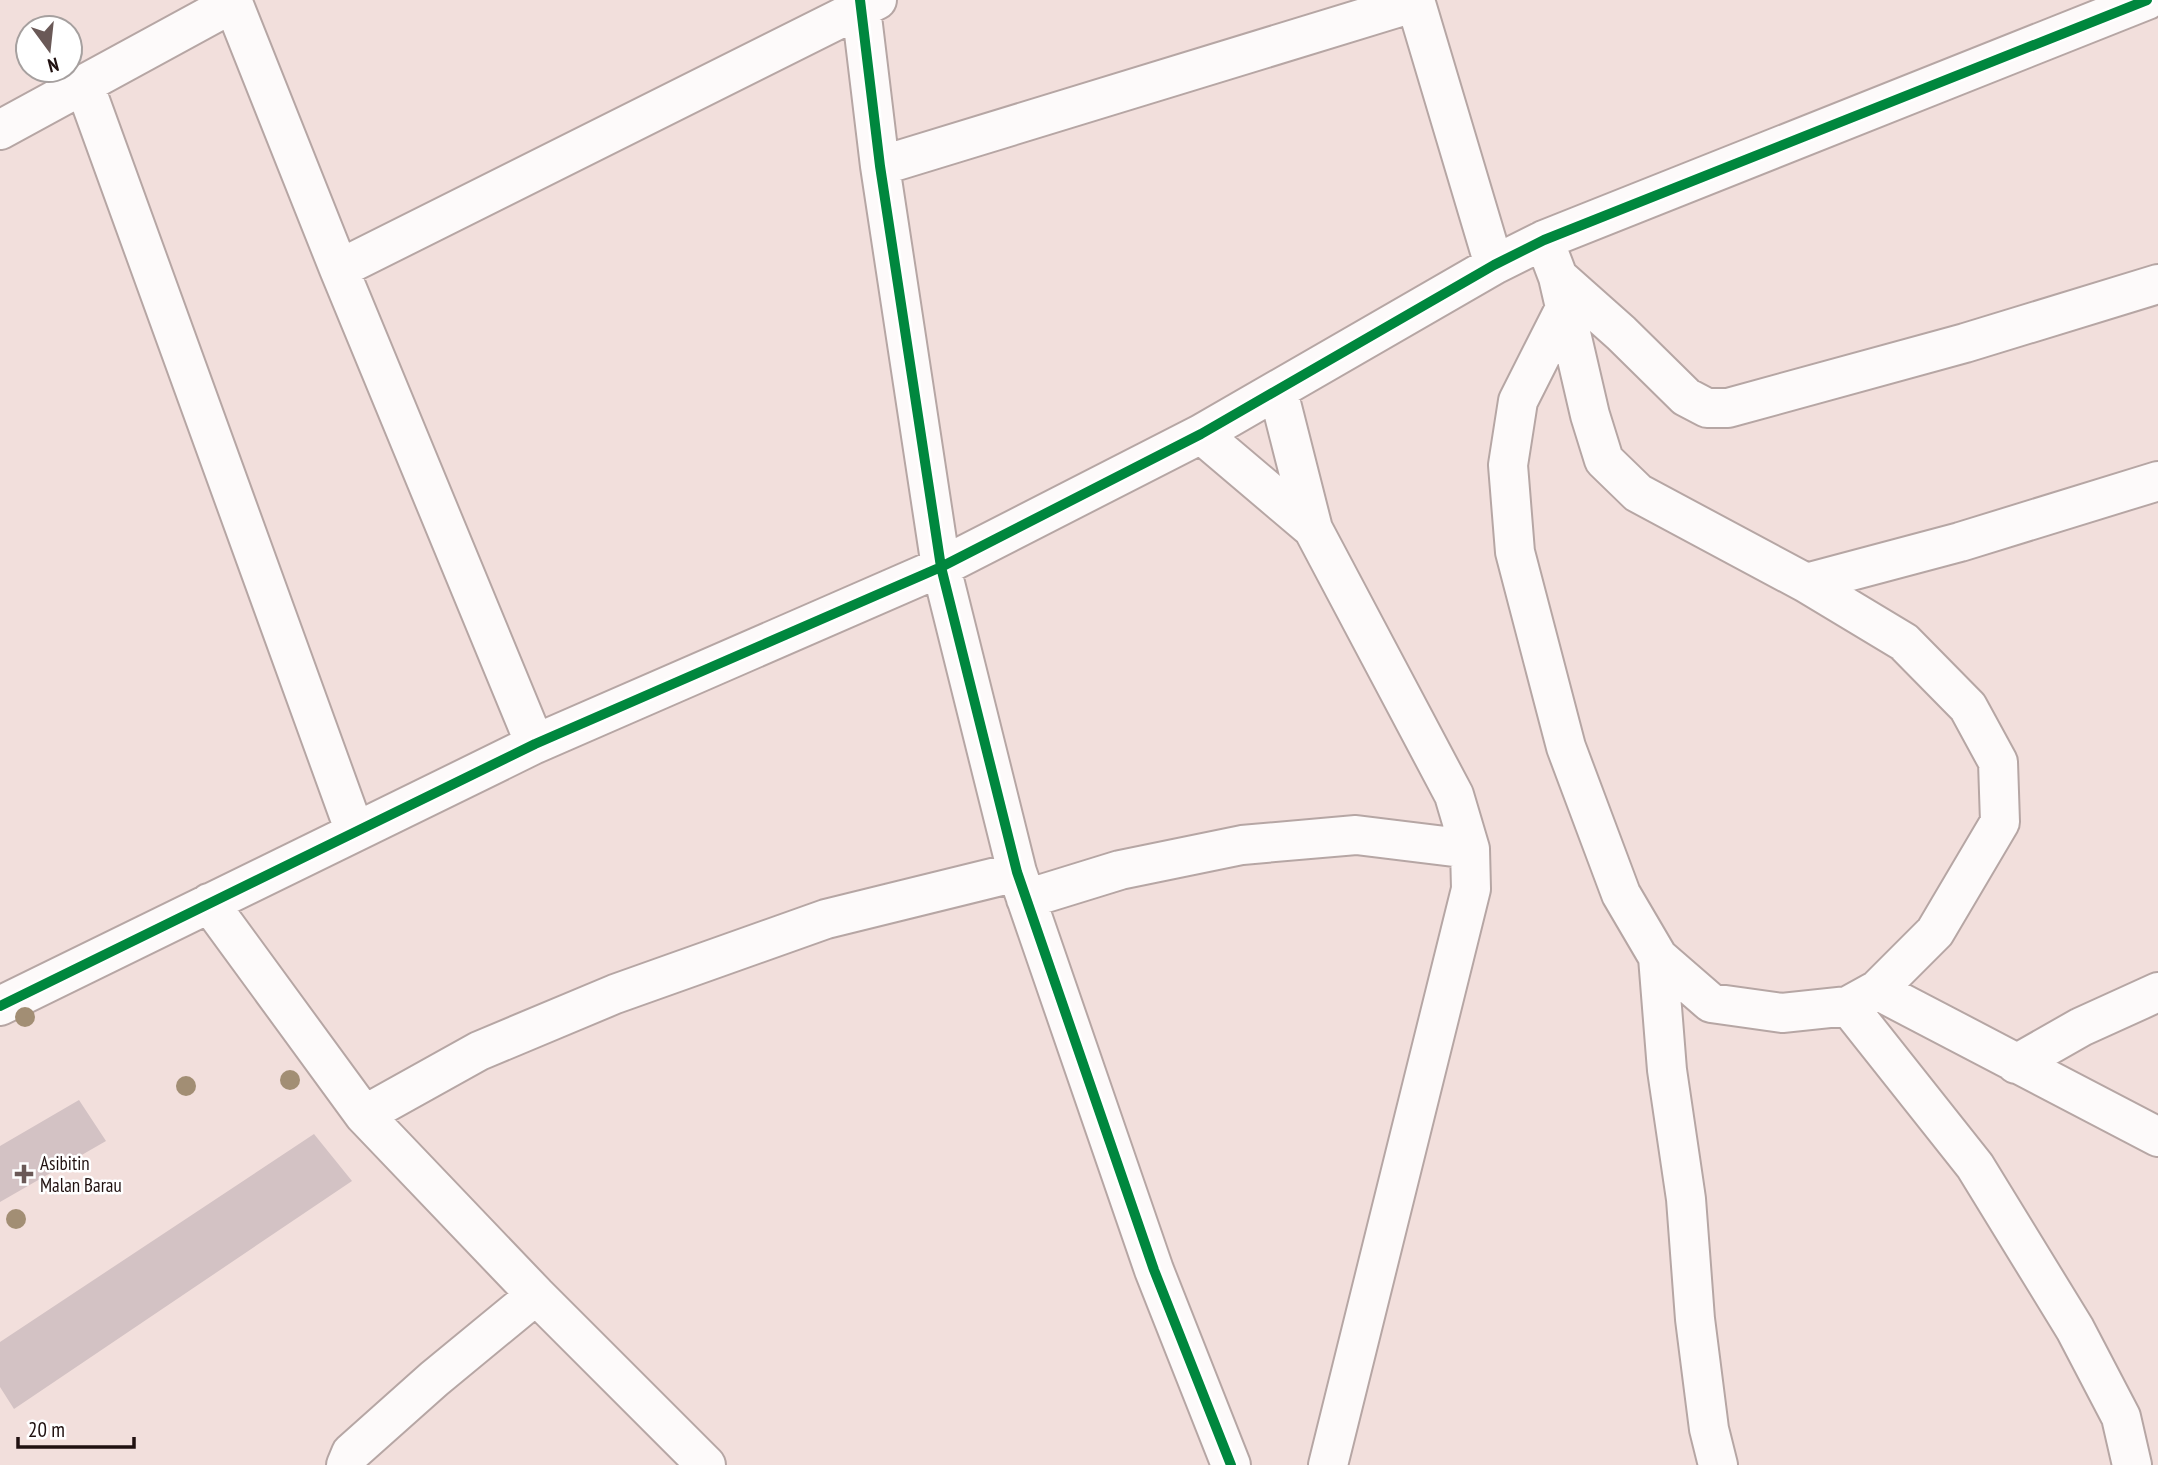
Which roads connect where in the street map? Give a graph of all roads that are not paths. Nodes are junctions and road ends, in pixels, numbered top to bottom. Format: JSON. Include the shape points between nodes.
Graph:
{"nodes":[{"id":1,"x":2147,"y":0,"type":"edge"},
{"id":2,"x":233,"y":1,"type":"edge"},
{"id":3,"x":1416,"y":1,"type":"edge"},
{"id":4,"x":866,"y":2,"type":"edge"},
{"id":5,"x":84,"y":84,"type":"junction"},
{"id":6,"x":0,"y":130,"type":"edge"},
{"id":7,"x":880,"y":166,"type":"junction"},
{"id":8,"x":1544,"y":240,"type":"junction"},
{"id":9,"x":1494,"y":265,"type":"junction"},
{"id":10,"x":339,"y":269,"type":"junction"},
{"id":11,"x":2158,"y":284,"type":"edge"},
{"id":12,"x":1561,"y":293,"type":"junction"},
{"id":13,"x":1278,"y":391,"type":"junction"},
{"id":14,"x":1201,"y":434,"type":"junction"},
{"id":15,"x":2158,"y":481,"type":"edge"},
{"id":16,"x":1313,"y":529,"type":"junction"},
{"id":17,"x":940,"y":566,"type":"junction"},
{"id":18,"x":1806,"y":583,"type":"junction"},
{"id":19,"x":535,"y":744,"type":"junction"},
{"id":20,"x":355,"y":832,"type":"junction"},
{"id":21,"x":1470,"y":849,"type":"junction"},
{"id":22,"x":1021,"y":886,"type":"junction"},
{"id":23,"x":209,"y":903,"type":"junction"},
{"id":24,"x":1658,"y":957,"type":"junction"},
{"id":25,"x":2158,"y":992,"type":"edge"},
{"id":26,"x":1863,"y":998,"type":"junction"},
{"id":27,"x":0,"y":1006,"type":"edge"},
{"id":28,"x":2016,"y":1063,"type":"junction"},
{"id":29,"x":364,"y":1115,"type":"junction"},
{"id":30,"x":2158,"y":1137,"type":"edge"},
{"id":31,"x":536,"y":1295,"type":"junction"},
{"id":32,"x":346,"y":1465,"type":"edge"},
{"id":33,"x":706,"y":1465,"type":"edge"},
{"id":34,"x":1231,"y":1465,"type":"edge"},
{"id":35,"x":1328,"y":1465,"type":"edge"},
{"id":36,"x":1718,"y":1465,"type":"edge"},
{"id":37,"x":2132,"y":1465,"type":"edge"}],
"edges":[{"from":1,"to":8,"type":"street"},
{"from":2,"to":5,"type":"street"},
{"from":2,"to":10,"type":"street"},
{"from":3,"to":7,"type":"street"},
{"from":3,"to":9,"type":"street"},
{"from":4,"to":7,"type":"street"},
{"from":4,"to":10,"type":"street"},
{"from":5,"to":6,"type":"street"},
{"from":5,"to":20,"type":"street"},
{"from":7,"to":17,"type":"street"},
{"from":8,"to":9,"type":"street"},
{"from":8,"to":12,"type":"street"},
{"from":9,"to":13,"type":"street"},
{"from":10,"to":19,"type":"street"},
{"from":11,"to":12,"type":"street","via":[[1965,344],[1728,408],[1707,408],[1686,397],[1621,333]]},
{"from":12,"to":18,"type":"street","via":[[1604,460],[1638,493]]},
{"from":12,"to":24,"type":"street","via":[[1518,401],[1508,465],[1515,552],[1566,747],[1621,894]]},
{"from":13,"to":14,"type":"street"},
{"from":13,"to":16,"type":"street"},
{"from":14,"to":16,"type":"street"},
{"from":14,"to":17,"type":"street"},
{"from":15,"to":18,"type":"street"},
{"from":16,"to":21,"type":"street","via":[[1454,795]]},
{"from":17,"to":19,"type":"street"},
{"from":17,"to":22,"type":"street"},
{"from":18,"to":26,"type":"street","via":[[1904,642],[1968,707],[1998,762],[2000,822],[1935,932]]},
{"from":19,"to":20,"type":"street"},
{"from":20,"to":23,"type":"street"},
{"from":21,"to":22,"type":"street","via":[[1356,835],[1242,845]]},
{"from":21,"to":35,"type":"street","via":[[1471,889]]},
{"from":22,"to":29,"type":"street","via":[[826,919],[615,994],[479,1051]]},
{"from":22,"to":34,"type":"street","via":[[1154,1270]]},
{"from":23,"to":27,"type":"street"},
{"from":23,"to":29,"type":"street"},
{"from":24,"to":26,"type":"street","via":[[1712,1003],[1782,1013]]},
{"from":24,"to":36,"type":"street","via":[[1695,1319]]},
{"from":25,"to":28,"type":"street"},
{"from":26,"to":28,"type":"street"},
{"from":26,"to":37,"type":"street","via":[[1975,1166],[2075,1329],[2121,1417]]},
{"from":28,"to":30,"type":"street"},
{"from":29,"to":31,"type":"street"},
{"from":31,"to":32,"type":"street","via":[[361,1444]]},
{"from":31,"to":33,"type":"street"}]}
